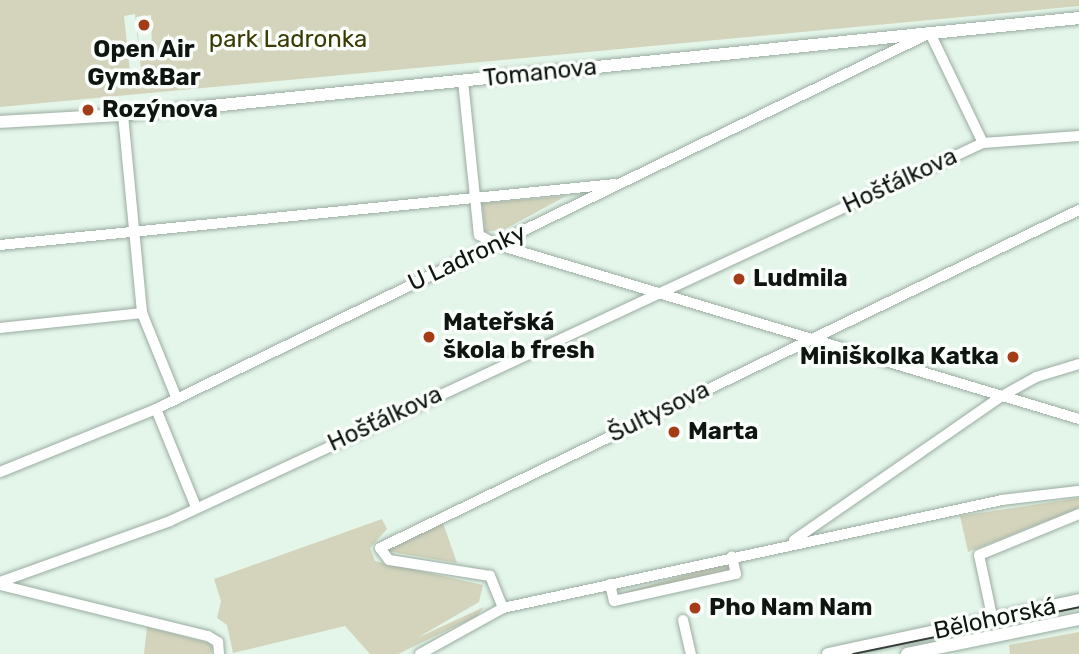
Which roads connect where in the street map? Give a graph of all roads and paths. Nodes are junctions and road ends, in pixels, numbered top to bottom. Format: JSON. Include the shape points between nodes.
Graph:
{"nodes":[{"id":1,"x":1079,"y":18,"type":"edge"},
{"id":2,"x":930,"y":33,"type":"junction"},
{"id":3,"x":463,"y":81,"type":"junction"},
{"id":4,"x":123,"y":116,"type":"junction"},
{"id":5,"x":0,"y":122,"type":"edge"},
{"id":6,"x":1079,"y":136,"type":"edge"},
{"id":7,"x":983,"y":143,"type":"junction"},
{"id":8,"x":623,"y":184,"type":"junction"},
{"id":9,"x":475,"y":197,"type":"junction"},
{"id":10,"x":1079,"y":210,"type":"edge"},
{"id":11,"x":134,"y":231,"type":"junction"},
{"id":12,"x":495,"y":244,"type":"junction"},
{"id":13,"x":0,"y":245,"type":"edge"},
{"id":14,"x":657,"y":292,"type":"junction"},
{"id":15,"x":142,"y":313,"type":"junction"},
{"id":16,"x":0,"y":328,"type":"edge"},
{"id":17,"x":812,"y":337,"type":"junction"},
{"id":18,"x":1079,"y":364,"type":"edge"},
{"id":19,"x":1002,"y":396,"type":"junction"},
{"id":20,"x":177,"y":398,"type":"junction"},
{"id":21,"x":156,"y":409,"type":"junction"},
{"id":22,"x":1079,"y":419,"type":"edge"},
{"id":23,"x":0,"y":472,"type":"edge"},
{"id":24,"x":1079,"y":491,"type":"edge"},
{"id":25,"x":196,"y":507,"type":"junction"},
{"id":26,"x":1079,"y":514,"type":"edge"},
{"id":27,"x":791,"y":542,"type":"junction"},
{"id":28,"x":732,"y":556,"type":"junction"},
{"id":29,"x":0,"y":583,"type":"edge"},
{"id":30,"x":610,"y":584,"type":"junction"},
{"id":31,"x":1079,"y":600,"type":"edge"},
{"id":32,"x":503,"y":608,"type":"junction"},
{"id":33,"x":992,"y":616,"type":"junction"},
{"id":34,"x":1079,"y":619,"type":"edge"},
{"id":35,"x":684,"y":620,"type":"dead end"},
{"id":36,"x":219,"y":654,"type":"edge"},
{"id":37,"x":420,"y":654,"type":"edge"},
{"id":38,"x":691,"y":654,"type":"edge"},
{"id":39,"x":828,"y":654,"type":"edge"},
{"id":40,"x":907,"y":654,"type":"edge"}],
"edges":[{"from":1,"to":2,"type":"street","name":"Tomanova"},
{"from":2,"to":3,"type":"street","name":"Tomanova"},
{"from":2,"to":7,"type":"street"},
{"from":2,"to":8,"type":"street","name":"U Ladronky"},
{"from":3,"to":4,"type":"street","name":"Tomanova"},
{"from":3,"to":9,"type":"street"},
{"from":4,"to":5,"type":"street","name":"Tomanova"},
{"from":4,"to":11,"type":"street"},
{"from":6,"to":7,"type":"street","name":"Hošťálkova"},
{"from":7,"to":14,"type":"street","name":"Hošťálkova"},
{"from":8,"to":9,"type":"street"},
{"from":8,"to":12,"type":"street","name":"U Ladronky"},
{"from":9,"to":11,"type":"street"},
{"from":9,"to":12,"type":"street","via":[[479,235]]},
{"from":10,"to":17,"type":"street","name":"Šultysova"},
{"from":11,"to":13,"type":"street"},
{"from":11,"to":15,"type":"street"},
{"from":12,"to":14,"type":"street"},
{"from":12,"to":20,"type":"street","name":"U Ladronky"},
{"from":14,"to":17,"type":"street"},
{"from":14,"to":25,"type":"street","name":"Hošťálkova"},
{"from":15,"to":16,"type":"street"},
{"from":15,"to":20,"type":"street"},
{"from":17,"to":19,"type":"street"},
{"from":17,"to":32,"type":"street","name":"Šultysova","via":[[380,548],[383,558],[489,576]]},
{"from":18,"to":19,"type":"street"},
{"from":19,"to":22,"type":"street"},
{"from":19,"to":27,"type":"street"},
{"from":20,"to":21,"type":"street","name":"U Ladronky"},
{"from":21,"to":23,"type":"street","name":"U Ladronky"},
{"from":21,"to":25,"type":"street"},
{"from":24,"to":27,"type":"street","via":[[1002,499]]},
{"from":25,"to":29,"type":"street","name":"Hošťálkova"},
{"from":26,"to":33,"type":"street","via":[[979,555]]},
{"from":27,"to":28,"type":"street"},
{"from":28,"to":30,"type":"street"},
{"from":28,"to":30,"type":"street","via":[[736,574],[614,601]]},
{"from":29,"to":36,"type":"street","via":[[208,636],[218,642]]},
{"from":30,"to":32,"type":"street"},
{"from":31,"to":33,"type":"street","name":"Bělohorská"},
{"from":32,"to":37,"type":"street"},
{"from":33,"to":39,"type":"street","name":"Bělohorská"},
{"from":34,"to":40,"type":"street","name":"Bělohorská"},
{"from":35,"to":38,"type":"street"}]}
